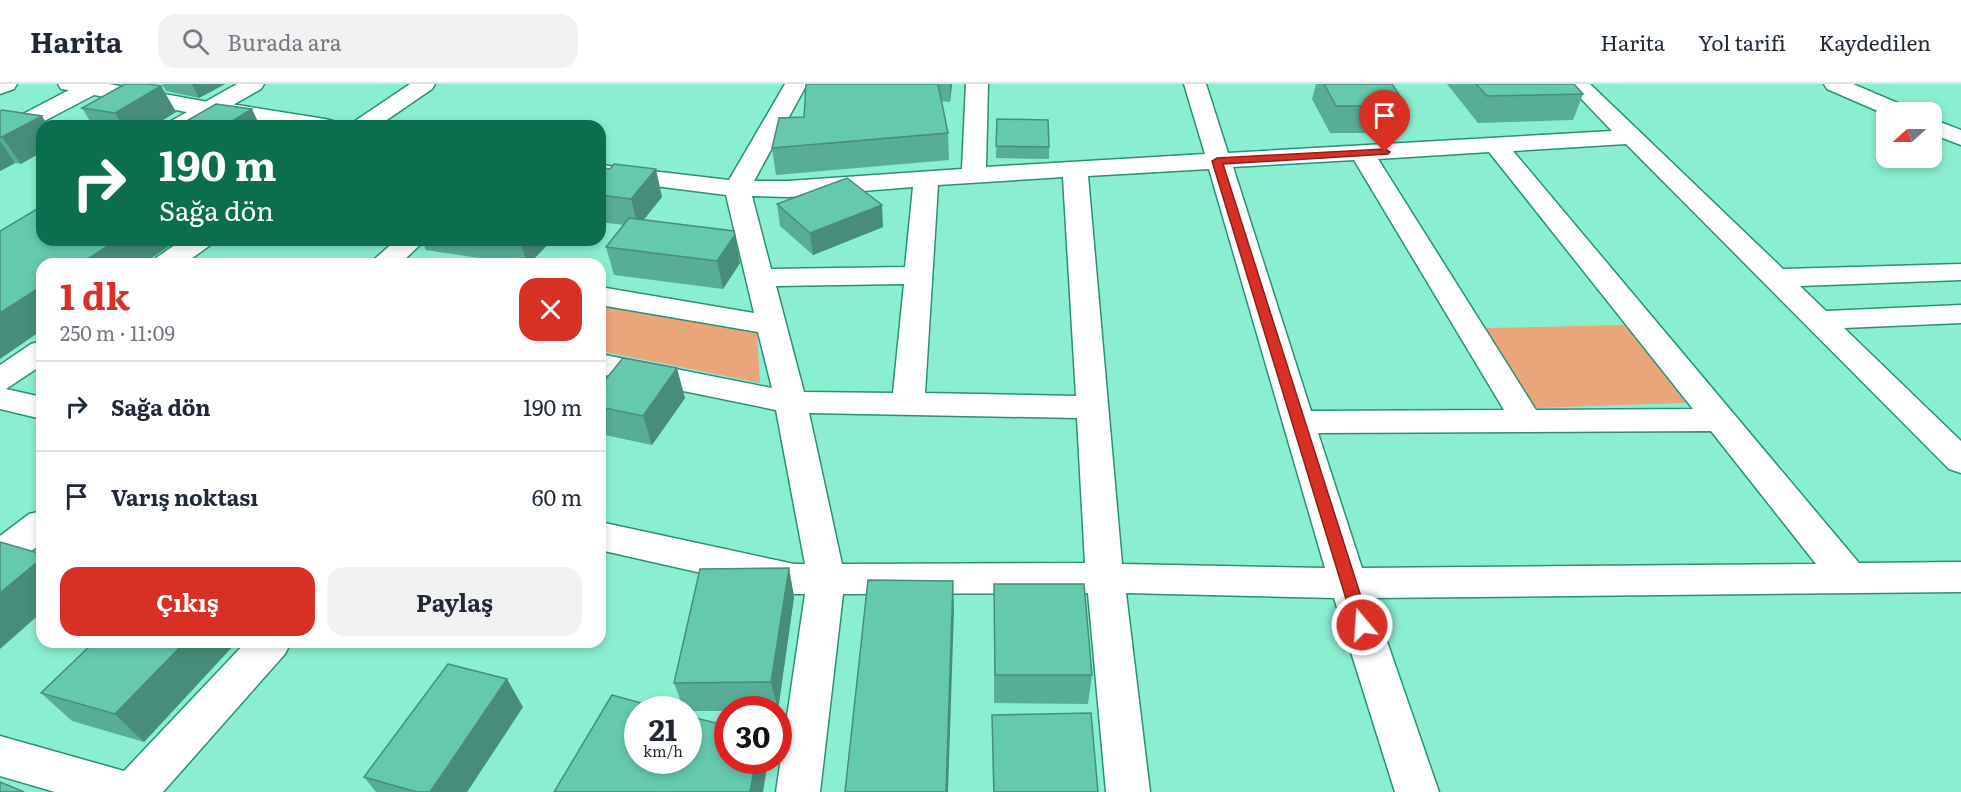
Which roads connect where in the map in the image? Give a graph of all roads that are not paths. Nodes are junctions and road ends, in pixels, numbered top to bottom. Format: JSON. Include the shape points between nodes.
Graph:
{"nodes":[{"id":1,"x":6,"y":84,"type":"edge"},
{"id":2,"x":253,"y":84,"type":"edge"},
{"id":3,"x":278,"y":84,"type":"edge"},
{"id":4,"x":424,"y":84,"type":"edge"},
{"id":5,"x":796,"y":84,"type":"edge"},
{"id":6,"x":976,"y":84,"type":"edge"},
{"id":7,"x":1195,"y":84,"type":"edge"},
{"id":8,"x":1578,"y":84,"type":"edge"},
{"id":9,"x":1835,"y":84,"type":"edge"},
{"id":10,"x":85,"y":86,"type":"edge"},
{"id":11,"x":0,"y":87,"type":"edge"},
{"id":12,"x":1876,"y":102,"type":"edge"},
{"id":13,"x":231,"y":111,"type":"junction"},
{"id":14,"x":207,"y":117,"type":"edge"},
{"id":15,"x":287,"y":120,"type":"edge"},
{"id":16,"x":372,"y":120,"type":"edge"},
{"id":17,"x":1942,"y":130,"type":"edge"},
{"id":18,"x":0,"y":135,"type":"edge"},
{"id":19,"x":1630,"y":137,"type":"junction"},
{"id":20,"x":1961,"y":138,"type":"edge"},
{"id":21,"x":1496,"y":145,"type":"junction"},
{"id":22,"x":1362,"y":153,"type":"junction"},
{"id":23,"x":1217,"y":161,"type":"junction"},
{"id":24,"x":1076,"y":169,"type":"junction"},
{"id":25,"x":606,"y":173,"type":"edge"},
{"id":26,"x":974,"y":176,"type":"junction"},
{"id":27,"x":926,"y":179,"type":"junction"},
{"id":28,"x":737,"y":188,"type":"junction"},
{"id":29,"x":192,"y":246,"type":"edge"},
{"id":30,"x":405,"y":246,"type":"edge"},
{"id":31,"x":174,"y":258,"type":"edge"},
{"id":32,"x":391,"y":258,"type":"edge"},
{"id":33,"x":1961,"y":272,"type":"edge"},
{"id":34,"x":918,"y":275,"type":"junction"},
{"id":35,"x":760,"y":278,"type":"junction"},
{"id":36,"x":1775,"y":278,"type":"junction"},
{"id":37,"x":606,"y":297,"type":"edge"},
{"id":38,"x":1961,"y":314,"type":"edge"},
{"id":39,"x":1818,"y":320,"type":"junction"},
{"id":40,"x":772,"y":326,"type":"junction"},
{"id":41,"x":36,"y":355,"type":"edge"},
{"id":42,"x":606,"y":365,"type":"edge"},
{"id":43,"x":0,"y":380,"type":"edge"},
{"id":44,"x":0,"y":398,"type":"edge"},
{"id":45,"x":791,"y":402,"type":"junction"},
{"id":46,"x":908,"y":404,"type":"junction"},
{"id":47,"x":36,"y":407,"type":"edge"},
{"id":48,"x":1093,"y":408,"type":"junction"},
{"id":49,"x":1526,"y":420,"type":"junction"},
{"id":50,"x":1721,"y":420,"type":"junction"},
{"id":51,"x":1298,"y":422,"type":"junction"},
{"id":52,"x":1961,"y":461,"type":"edge"},
{"id":53,"x":36,"y":528,"type":"edge"},
{"id":54,"x":606,"y":537,"type":"edge"},
{"id":55,"x":0,"y":555,"type":"edge"},
{"id":56,"x":1961,"y":577,"type":"edge"},
{"id":57,"x":1106,"y":578,"type":"junction"},
{"id":58,"x":1849,"y":578,"type":"junction"},
{"id":59,"x":826,"y":579,"type":"junction"},
{"id":60,"x":1348,"y":583,"type":"junction"},
{"id":61,"x":266,"y":648,"type":"edge"},
{"id":62,"x":0,"y":756,"type":"edge"},
{"id":63,"x":123,"y":792,"type":"edge"},
{"id":64,"x":134,"y":792,"type":"edge"},
{"id":65,"x":798,"y":792,"type":"edge"},
{"id":66,"x":1128,"y":792,"type":"edge"},
{"id":67,"x":1417,"y":792,"type":"edge"}],
"edges":[{"from":1,"to":11,"type":"street"},
{"from":2,"to":14,"type":"street"},
{"from":3,"to":13,"type":"street"},
{"from":4,"to":16,"type":"street"},
{"from":5,"to":28,"type":"street"},
{"from":6,"to":26,"type":"street"},
{"from":7,"to":23,"type":"street"},
{"from":8,"to":19,"type":"street"},
{"from":9,"to":12,"type":"street"},
{"from":10,"to":14,"type":"street"},
{"from":10,"to":18,"type":"street"},
{"from":13,"to":14,"type":"street"},
{"from":13,"to":15,"type":"street"},
{"from":17,"to":20,"type":"street"},
{"from":19,"to":21,"type":"street"},
{"from":19,"to":36,"type":"street"},
{"from":21,"to":22,"type":"street"},
{"from":21,"to":50,"type":"street"},
{"from":22,"to":23,"type":"street"},
{"from":22,"to":49,"type":"street"},
{"from":23,"to":24,"type":"street"},
{"from":23,"to":51,"type":"street"},
{"from":24,"to":26,"type":"street"},
{"from":24,"to":48,"type":"street"},
{"from":25,"to":28,"type":"street"},
{"from":26,"to":27,"type":"street"},
{"from":27,"to":28,"type":"street","via":[[788,189]]},
{"from":27,"to":34,"type":"street"},
{"from":28,"to":35,"type":"street"},
{"from":29,"to":31,"type":"street"},
{"from":30,"to":32,"type":"street"},
{"from":33,"to":36,"type":"street"},
{"from":34,"to":35,"type":"street"},
{"from":34,"to":46,"type":"street"},
{"from":35,"to":40,"type":"street"},
{"from":36,"to":39,"type":"street"},
{"from":37,"to":40,"type":"street"},
{"from":38,"to":39,"type":"street"},
{"from":39,"to":52,"type":"street"},
{"from":40,"to":45,"type":"street"},
{"from":41,"to":43,"type":"street"},
{"from":42,"to":45,"type":"street"},
{"from":44,"to":47,"type":"street"},
{"from":45,"to":46,"type":"street"},
{"from":45,"to":59,"type":"street"},
{"from":46,"to":48,"type":"street"},
{"from":48,"to":57,"type":"street"},
{"from":49,"to":50,"type":"street"},
{"from":49,"to":51,"type":"street"},
{"from":50,"to":58,"type":"street"},
{"from":51,"to":60,"type":"street"},
{"from":53,"to":55,"type":"street"},
{"from":54,"to":59,"type":"street","via":[[794,579]]},
{"from":56,"to":58,"type":"street"},
{"from":57,"to":59,"type":"street"},
{"from":57,"to":60,"type":"street"},
{"from":57,"to":66,"type":"street"},
{"from":58,"to":60,"type":"street"},
{"from":59,"to":65,"type":"street"},
{"from":60,"to":67,"type":"street"},
{"from":61,"to":64,"type":"street"},
{"from":62,"to":63,"type":"street"}]}
